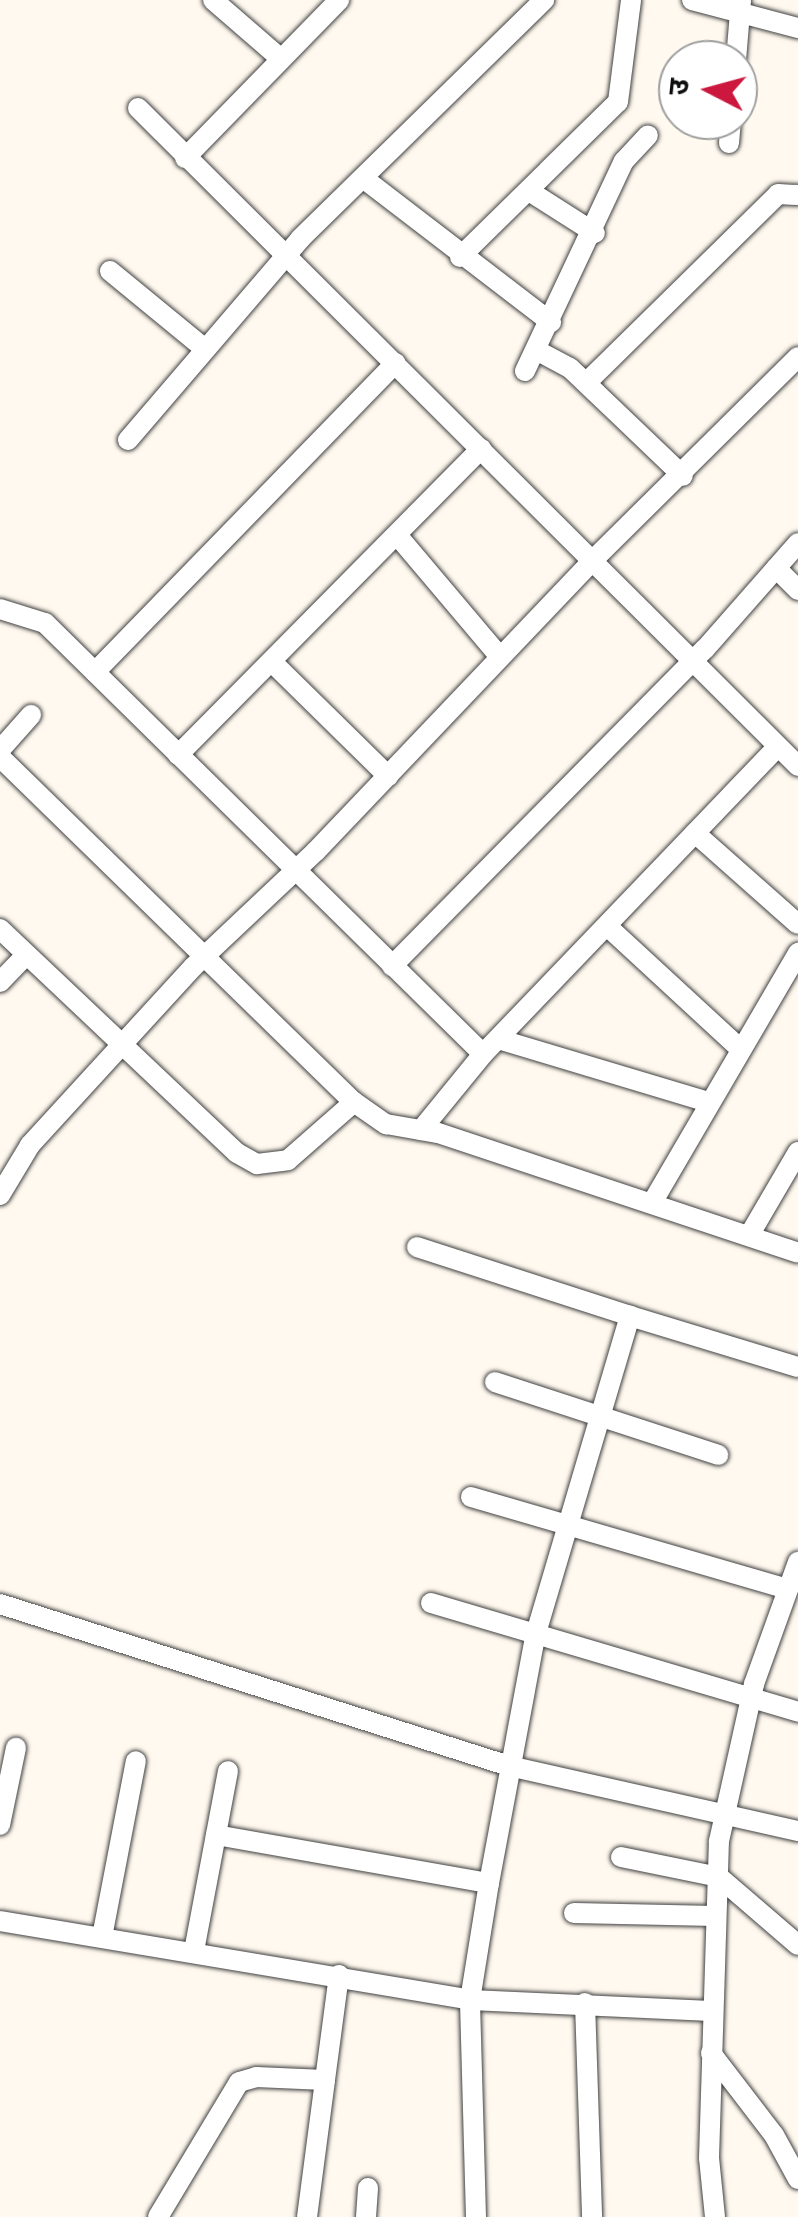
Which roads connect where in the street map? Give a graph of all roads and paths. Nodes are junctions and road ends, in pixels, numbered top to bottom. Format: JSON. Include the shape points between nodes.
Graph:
{"nodes":[{"id":1,"x":213,"y":0,"type":"edge"},
{"id":2,"x":339,"y":0,"type":"edge"},
{"id":3,"x":544,"y":0,"type":"edge"},
{"id":4,"x":632,"y":0,"type":"edge"},
{"id":5,"x":692,"y":0,"type":"edge"},
{"id":6,"x":741,"y":5,"type":"edge"},
{"id":7,"x":798,"y":28,"type":"edge"},
{"id":8,"x":738,"y":40,"type":"edge"},
{"id":9,"x":282,"y":59,"type":"junction"},
{"id":10,"x":138,"y":108,"type":"dead end"},
{"id":11,"x":648,"y":135,"type":"dead end"},
{"id":12,"x":729,"y":140,"type":"edge"},
{"id":13,"x":729,"y":143,"type":"dead end"},
{"id":14,"x":185,"y":158,"type":"junction"},
{"id":15,"x":362,"y":178,"type":"junction"},
{"id":16,"x":529,"y":191,"type":"junction"},
{"id":17,"x":798,"y":194,"type":"edge"},
{"id":18,"x":595,"y":234,"type":"junction"},
{"id":19,"x":287,"y":254,"type":"junction"},
{"id":20,"x":460,"y":257,"type":"junction"},
{"id":21,"x":110,"y":272,"type":"dead end"},
{"id":22,"x":551,"y":322,"type":"junction"},
{"id":23,"x":205,"y":349,"type":"junction"},
{"id":24,"x":536,"y":350,"type":"junction"},
{"id":25,"x":798,"y":358,"type":"edge"},
{"id":26,"x":395,"y":363,"type":"junction"},
{"id":27,"x":525,"y":372,"type":"dead end"},
{"id":28,"x":587,"y":382,"type":"junction"},
{"id":29,"x":128,"y":440,"type":"dead end"},
{"id":30,"x":480,"y":449,"type":"junction"},
{"id":31,"x":683,"y":476,"type":"junction"},
{"id":32,"x":397,"y":535,"type":"junction"},
{"id":33,"x":798,"y":543,"type":"edge"},
{"id":34,"x":592,"y":561,"type":"junction"},
{"id":35,"x":776,"y":568,"type":"junction"},
{"id":36,"x":798,"y":590,"type":"edge"},
{"id":37,"x":0,"y":608,"type":"edge"},
{"id":38,"x":500,"y":657,"type":"junction"},
{"id":39,"x":694,"y":660,"type":"junction"},
{"id":40,"x":272,"y":662,"type":"junction"},
{"id":41,"x":95,"y":672,"type":"junction"},
{"id":42,"x":31,"y":715,"type":"dead end"},
{"id":43,"x":777,"y":747,"type":"junction"},
{"id":44,"x":0,"y":750,"type":"edge"},
{"id":45,"x":178,"y":755,"type":"junction"},
{"id":46,"x":0,"y":757,"type":"edge"},
{"id":47,"x":798,"y":766,"type":"edge"},
{"id":48,"x":388,"y":776,"type":"junction"},
{"id":49,"x":696,"y":833,"type":"junction"},
{"id":50,"x":295,"y":871,"type":"junction"},
{"id":51,"x":798,"y":924,"type":"edge"},
{"id":52,"x":606,"y":926,"type":"junction"},
{"id":53,"x":0,"y":928,"type":"edge"},
{"id":54,"x":798,"y":953,"type":"edge"},
{"id":55,"x":26,"y":954,"type":"junction"},
{"id":56,"x":204,"y":957,"type":"junction"},
{"id":57,"x":392,"y":966,"type":"junction"},
{"id":58,"x":0,"y":982,"type":"edge"},
{"id":59,"x":120,"y":1046,"type":"junction"},
{"id":60,"x":490,"y":1047,"type":"junction"},
{"id":61,"x":738,"y":1047,"type":"junction"},
{"id":62,"x":354,"y":1102,"type":"junction"},
{"id":63,"x":708,"y":1102,"type":"junction"},
{"id":64,"x":421,"y":1130,"type":"junction"},
{"id":65,"x":798,"y":1152,"type":"edge"},
{"id":66,"x":0,"y":1195,"type":"edge"},
{"id":67,"x":652,"y":1203,"type":"junction"},
{"id":68,"x":750,"y":1234,"type":"junction"},
{"id":69,"x":417,"y":1247,"type":"dead end"},
{"id":70,"x":798,"y":1253,"type":"edge"},
{"id":71,"x":630,"y":1316,"type":"junction"},
{"id":72,"x":798,"y":1367,"type":"edge"},
{"id":73,"x":496,"y":1382,"type":"dead end"},
{"id":74,"x":600,"y":1416,"type":"junction"},
{"id":75,"x":718,"y":1455,"type":"dead end"},
{"id":76,"x":471,"y":1497,"type":"dead end"},
{"id":77,"x":568,"y":1524,"type":"junction"},
{"id":78,"x":798,"y":1562,"type":"edge"},
{"id":79,"x":788,"y":1589,"type":"junction"},
{"id":80,"x":431,"y":1603,"type":"dead end"},
{"id":81,"x":0,"y":1604,"type":"edge"},
{"id":82,"x":536,"y":1634,"type":"junction"},
{"id":83,"x":751,"y":1696,"type":"junction"},
{"id":84,"x":798,"y":1712,"type":"edge"},
{"id":85,"x":16,"y":1748,"type":"dead end"},
{"id":86,"x":136,"y":1762,"type":"dead end"},
{"id":87,"x":510,"y":1766,"type":"junction"},
{"id":88,"x":228,"y":1770,"type":"dead end"},
{"id":89,"x":726,"y":1811,"type":"junction"},
{"id":90,"x":0,"y":1825,"type":"edge"},
{"id":91,"x":798,"y":1830,"type":"edge"},
{"id":92,"x":216,"y":1835,"type":"junction"},
{"id":93,"x":622,"y":1857,"type":"dead end"},
{"id":94,"x":719,"y":1877,"type":"junction"},
{"id":95,"x":489,"y":1883,"type":"junction"},
{"id":96,"x":574,"y":1913,"type":"dead end"},
{"id":97,"x":715,"y":1916,"type":"junction"},
{"id":98,"x":0,"y":1921,"type":"edge"},
{"id":99,"x":102,"y":1937,"type":"junction"},
{"id":100,"x":798,"y":1946,"type":"edge"},
{"id":101,"x":194,"y":1951,"type":"junction"},
{"id":102,"x":340,"y":1975,"type":"junction"},
{"id":103,"x":470,"y":2000,"type":"junction"},
{"id":104,"x":584,"y":2003,"type":"junction"},
{"id":105,"x":712,"y":2011,"type":"junction"},
{"id":106,"x":711,"y":2053,"type":"junction"},
{"id":107,"x":326,"y":2080,"type":"junction"},
{"id":108,"x":798,"y":2179,"type":"edge"},
{"id":109,"x":368,"y":2188,"type":"dead end"},
{"id":110,"x":163,"y":2216,"type":"edge"},
{"id":111,"x":307,"y":2217,"type":"edge"},
{"id":112,"x":366,"y":2217,"type":"edge"},
{"id":113,"x":476,"y":2217,"type":"edge"},
{"id":114,"x":592,"y":2217,"type":"edge"},
{"id":115,"x":715,"y":2217,"type":"edge"}],
"edges":[{"from":1,"to":9,"type":"street"},
{"from":2,"to":9,"type":"street"},
{"from":3,"to":15,"type":"street"},
{"from":4,"to":16,"type":"street","via":[[618,102]]},
{"from":5,"to":6,"type":"street"},
{"from":6,"to":7,"type":"street"},
{"from":6,"to":8,"type":"street"},
{"from":9,"to":14,"type":"street"},
{"from":10,"to":14,"type":"street"},
{"from":11,"to":18,"type":"street","via":[[624,161]]},
{"from":12,"to":13,"type":"street"},
{"from":14,"to":19,"type":"street"},
{"from":15,"to":19,"type":"street"},
{"from":15,"to":20,"type":"street"},
{"from":16,"to":18,"type":"street"},
{"from":16,"to":20,"type":"street"},
{"from":17,"to":28,"type":"street","via":[[778,194]]},
{"from":18,"to":22,"type":"street"},
{"from":19,"to":23,"type":"street"},
{"from":19,"to":26,"type":"street"},
{"from":20,"to":22,"type":"street"},
{"from":21,"to":23,"type":"street"},
{"from":22,"to":24,"type":"street"},
{"from":23,"to":29,"type":"street"},
{"from":24,"to":27,"type":"street"},
{"from":24,"to":28,"type":"street"},
{"from":25,"to":31,"type":"street"},
{"from":26,"to":30,"type":"street"},
{"from":26,"to":41,"type":"street"},
{"from":28,"to":31,"type":"street"},
{"from":30,"to":32,"type":"street"},
{"from":30,"to":34,"type":"street"},
{"from":31,"to":34,"type":"street"},
{"from":32,"to":38,"type":"street"},
{"from":32,"to":40,"type":"street"},
{"from":33,"to":35,"type":"street"},
{"from":34,"to":38,"type":"street"},
{"from":34,"to":39,"type":"street"},
{"from":35,"to":36,"type":"street"},
{"from":35,"to":39,"type":"street"},
{"from":37,"to":41,"type":"street","via":[[45,623]]},
{"from":38,"to":48,"type":"street"},
{"from":39,"to":43,"type":"street"},
{"from":39,"to":57,"type":"street"},
{"from":40,"to":45,"type":"street"},
{"from":40,"to":48,"type":"street"},
{"from":41,"to":45,"type":"street"},
{"from":42,"to":44,"type":"street"},
{"from":43,"to":47,"type":"street"},
{"from":43,"to":49,"type":"street"},
{"from":45,"to":50,"type":"street"},
{"from":46,"to":56,"type":"street"},
{"from":48,"to":50,"type":"street"},
{"from":49,"to":51,"type":"street"},
{"from":49,"to":52,"type":"street"},
{"from":50,"to":56,"type":"street"},
{"from":50,"to":57,"type":"street"},
{"from":52,"to":60,"type":"street"},
{"from":52,"to":61,"type":"street"},
{"from":53,"to":55,"type":"street"},
{"from":54,"to":61,"type":"street"},
{"from":55,"to":58,"type":"street"},
{"from":55,"to":59,"type":"street"},
{"from":56,"to":59,"type":"street"},
{"from":56,"to":62,"type":"street"},
{"from":57,"to":60,"type":"street"},
{"from":59,"to":62,"type":"street","via":[[238,1154],[258,1164],[288,1160]]},
{"from":59,"to":66,"type":"street","via":[[30,1145]]},
{"from":60,"to":63,"type":"street"},
{"from":60,"to":64,"type":"street"},
{"from":61,"to":63,"type":"street"},
{"from":62,"to":64,"type":"street","via":[[386,1124]]},
{"from":63,"to":67,"type":"street"},
{"from":64,"to":67,"type":"street"},
{"from":65,"to":68,"type":"street"},
{"from":67,"to":68,"type":"street"},
{"from":68,"to":70,"type":"street"},
{"from":69,"to":71,"type":"street"},
{"from":71,"to":72,"type":"street"},
{"from":71,"to":74,"type":"street"},
{"from":73,"to":74,"type":"street"},
{"from":74,"to":75,"type":"street"},
{"from":74,"to":77,"type":"street"},
{"from":76,"to":77,"type":"street"},
{"from":77,"to":79,"type":"street"},
{"from":77,"to":82,"type":"street"},
{"from":78,"to":79,"type":"street"},
{"from":79,"to":83,"type":"street"},
{"from":80,"to":82,"type":"street"},
{"from":81,"to":87,"type":"street"},
{"from":82,"to":83,"type":"street"},
{"from":82,"to":87,"type":"street"},
{"from":83,"to":84,"type":"street"},
{"from":83,"to":89,"type":"street"},
{"from":85,"to":90,"type":"street"},
{"from":86,"to":99,"type":"street"},
{"from":87,"to":89,"type":"street"},
{"from":87,"to":95,"type":"street"},
{"from":88,"to":92,"type":"street"},
{"from":89,"to":91,"type":"street"},
{"from":89,"to":94,"type":"street"},
{"from":92,"to":95,"type":"street"},
{"from":92,"to":101,"type":"street"},
{"from":93,"to":94,"type":"street"},
{"from":94,"to":97,"type":"street"},
{"from":94,"to":100,"type":"street"},
{"from":95,"to":103,"type":"street"},
{"from":96,"to":97,"type":"street"},
{"from":97,"to":105,"type":"street"},
{"from":98,"to":99,"type":"street"},
{"from":99,"to":101,"type":"street"},
{"from":101,"to":102,"type":"street"},
{"from":102,"to":103,"type":"street"},
{"from":102,"to":107,"type":"street"},
{"from":103,"to":104,"type":"street"},
{"from":103,"to":113,"type":"street"},
{"from":104,"to":105,"type":"street"},
{"from":104,"to":114,"type":"street"},
{"from":105,"to":106,"type":"street"},
{"from":106,"to":108,"type":"street","via":[[774,2135]]},
{"from":106,"to":115,"type":"street"},
{"from":107,"to":110,"type":"street","via":[[238,2082]]},
{"from":107,"to":111,"type":"street"},
{"from":109,"to":112,"type":"street"}]}
